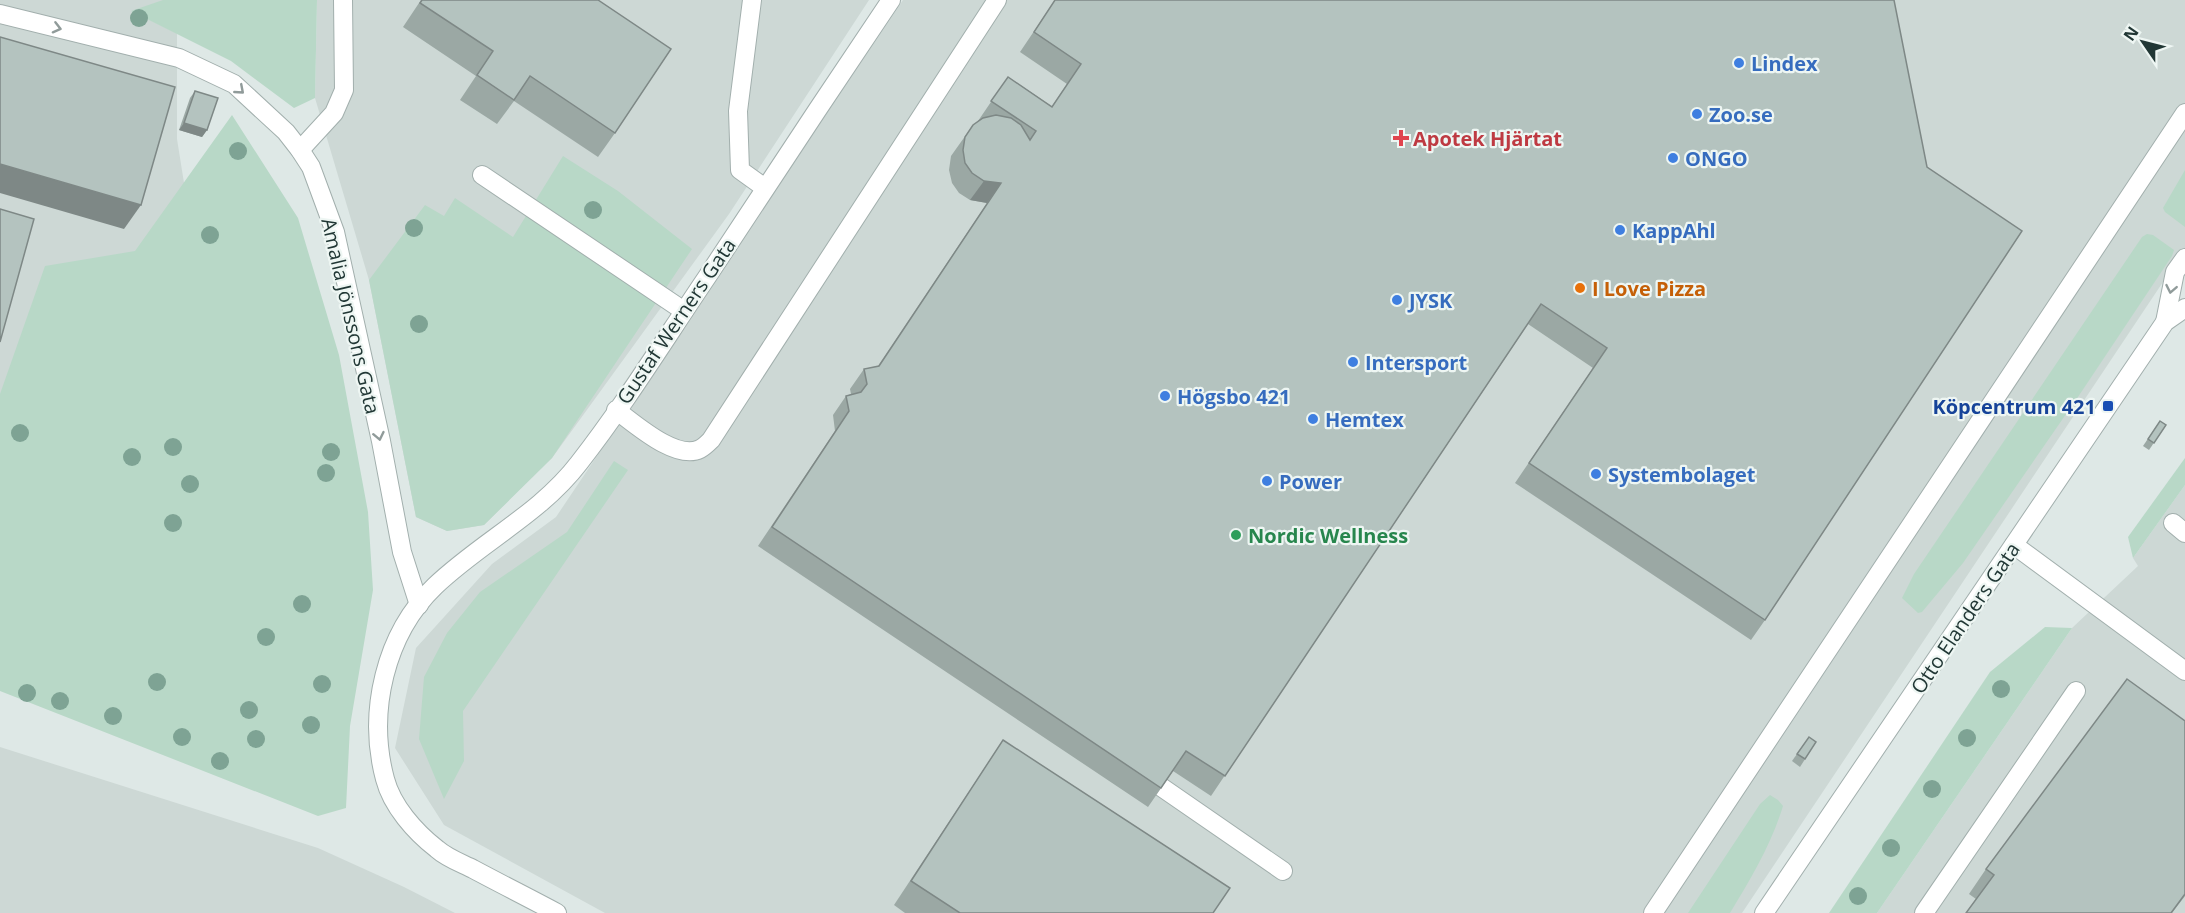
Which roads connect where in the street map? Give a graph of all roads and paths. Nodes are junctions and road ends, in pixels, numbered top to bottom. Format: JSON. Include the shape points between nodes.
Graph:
{"nodes":[{"id":1,"x":343,"y":0,"type":"edge"},
{"id":2,"x":752,"y":0,"type":"edge"},
{"id":3,"x":891,"y":0,"type":"edge"},
{"id":4,"x":997,"y":0,"type":"edge"},
{"id":5,"x":0,"y":14,"type":"edge"},
{"id":6,"x":2185,"y":113,"type":"edge"},
{"id":7,"x":300,"y":150,"type":"junction"},
{"id":8,"x":482,"y":175,"type":"dead end"},
{"id":9,"x":765,"y":188,"type":"junction"},
{"id":10,"x":2185,"y":258,"type":"edge"},
{"id":11,"x":2185,"y":308,"type":"edge"},
{"id":12,"x":684,"y":310,"type":"junction"},
{"id":13,"x":2165,"y":322,"type":"junction"},
{"id":14,"x":616,"y":411,"type":"junction"},
{"id":15,"x":2014,"y":545,"type":"junction"},
{"id":16,"x":419,"y":605,"type":"junction"},
{"id":17,"x":2185,"y":671,"type":"edge"},
{"id":18,"x":2076,"y":691,"type":"dead end"},
{"id":19,"x":1126,"y":763,"type":"edge"},
{"id":20,"x":1283,"y":871,"type":"dead end"},
{"id":21,"x":557,"y":913,"type":"edge"},
{"id":22,"x":1653,"y":913,"type":"edge"},
{"id":23,"x":1764,"y":913,"type":"edge"},
{"id":24,"x":1923,"y":913,"type":"edge"}],
"edges":[{"from":1,"to":7,"type":"street","via":[[344,90],[334,113]]},
{"from":2,"to":9,"type":"street","via":[[738,111],[740,170]]},
{"from":3,"to":9,"type":"street","name":"Gustaf Werners Gata"},
{"from":4,"to":14,"type":"street","via":[[711,440],[698,450],[680,450],[667,446]]},
{"from":5,"to":7,"type":"street","name":"Amalia Jönssons Gata","one_way":true,"via":[[179,58],[234,84]]},
{"from":6,"to":22,"type":"street"},
{"from":7,"to":16,"type":"street","name":"Amalia Jönssons Gata","one_way":true,"via":[[335,232],[402,552]]},
{"from":8,"to":12,"type":"street"},
{"from":9,"to":12,"type":"street","name":"Gustaf Werners Gata"},
{"from":10,"to":13,"type":"street","name":"Otto Elanders Gata","one_way":true,"via":[[2175,272]]},
{"from":11,"to":13,"type":"street","name":"Otto Elanders Gata"},
{"from":12,"to":14,"type":"street","name":"Gustaf Werners Gata"},
{"from":13,"to":15,"type":"street","name":"Otto Elanders Gata"},
{"from":14,"to":16,"type":"street","name":"Gustaf Werners Gata","via":[[549,497],[453,571]]},
{"from":15,"to":17,"type":"street"},
{"from":15,"to":23,"type":"street","name":"Otto Elanders Gata"},
{"from":16,"to":21,"type":"street","name":"Gustaf Werners Gata","via":[[396,640],[382,692],[378,729],[385,781],[399,809],[438,851]]},
{"from":18,"to":24,"type":"street"},
{"from":19,"to":20,"type":"street"}]}
